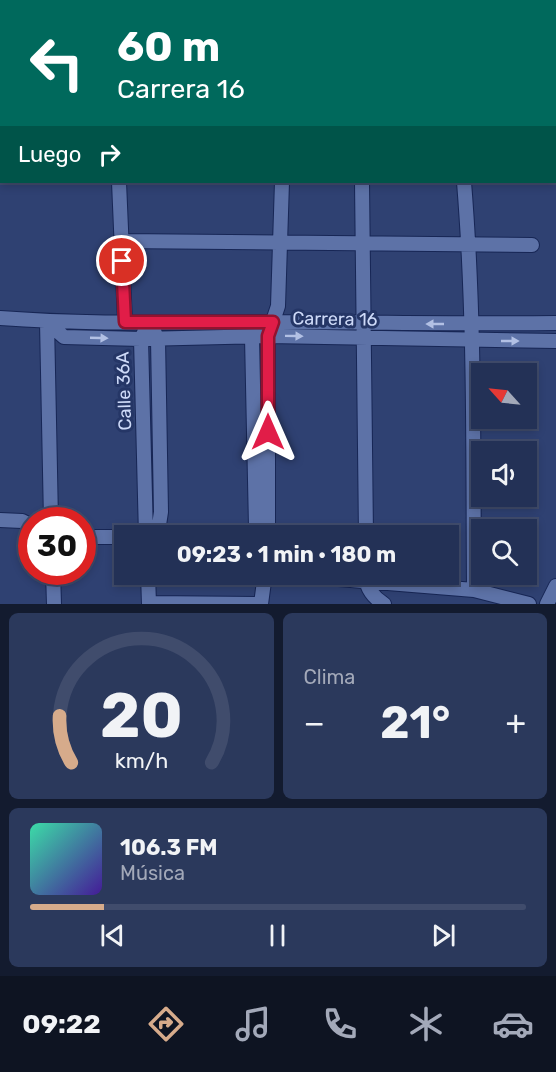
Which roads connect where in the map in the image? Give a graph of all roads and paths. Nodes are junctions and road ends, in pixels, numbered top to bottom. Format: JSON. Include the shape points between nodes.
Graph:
{"nodes":[{"id":1,"x":119,"y":183,"type":"edge"},
{"id":2,"x":282,"y":183,"type":"edge"},
{"id":3,"x":362,"y":183,"type":"edge"},
{"id":4,"x":464,"y":183,"type":"edge"},
{"id":5,"x":121,"y":241,"type":"junction"},
{"id":6,"x":280,"y":242,"type":"junction"},
{"id":7,"x":362,"y":243,"type":"junction"},
{"id":8,"x":469,"y":243,"type":"junction"},
{"id":9,"x":532,"y":244,"type":"dead end"},
{"id":10,"x":0,"y":318,"type":"edge"},
{"id":11,"x":47,"y":322,"type":"junction"},
{"id":12,"x":125,"y":322,"type":"junction"},
{"id":13,"x":273,"y":322,"type":"junction"},
{"id":14,"x":556,"y":322,"type":"edge"},
{"id":15,"x":149,"y":323,"type":"junction"},
{"id":16,"x":472,"y":324,"type":"junction"},
{"id":17,"x":364,"y":330,"type":"junction"},
{"id":18,"x":268,"y":336,"type":"junction"},
{"id":19,"x":252,"y":337,"type":"junction"},
{"id":20,"x":141,"y":339,"type":"junction"},
{"id":21,"x":158,"y":339,"type":"junction"},
{"id":22,"x":472,"y":340,"type":"junction"},
{"id":23,"x":556,"y":341,"type":"edge"},
{"id":24,"x":51,"y":507,"type":"edge"},
{"id":25,"x":0,"y":520,"type":"edge"},
{"id":26,"x":18,"y":521,"type":"edge"},
{"id":27,"x":147,"y":525,"type":"edge"},
{"id":28,"x":159,"y":525,"type":"edge"},
{"id":29,"x":256,"y":525,"type":"edge"},
{"id":30,"x":268,"y":525,"type":"edge"},
{"id":31,"x":366,"y":525,"type":"edge"},
{"id":32,"x":96,"y":537,"type":"edge"},
{"id":33,"x":114,"y":537,"type":"edge"},
{"id":34,"x":53,"y":585,"type":"edge"},
{"id":35,"x":148,"y":585,"type":"edge"},
{"id":36,"x":264,"y":585,"type":"edge"},
{"id":37,"x":369,"y":585,"type":"edge"},
{"id":38,"x":429,"y":585,"type":"edge"},
{"id":39,"x":556,"y":586,"type":"edge"},
{"id":40,"x":474,"y":590,"type":"junction"},
{"id":41,"x":54,"y":604,"type":"edge"},
{"id":42,"x":149,"y":604,"type":"edge"},
{"id":43,"x":261,"y":604,"type":"edge"},
{"id":44,"x":384,"y":604,"type":"edge"},
{"id":45,"x":528,"y":604,"type":"edge"},
{"id":46,"x":548,"y":604,"type":"edge"}],
"edges":[{"from":1,"to":5,"type":"street"},
{"from":2,"to":6,"type":"street"},
{"from":3,"to":7,"type":"street"},
{"from":4,"to":8,"type":"street"},
{"from":5,"to":6,"type":"street"},
{"from":5,"to":12,"type":"street"},
{"from":6,"to":7,"type":"street"},
{"from":6,"to":13,"type":"street","via":[[278,306]]},
{"from":7,"to":8,"type":"street"},
{"from":7,"to":17,"type":"street"},
{"from":8,"to":9,"type":"street"},
{"from":8,"to":16,"type":"street"},
{"from":10,"to":11,"type":"street","name":"Carrera 16"},
{"from":11,"to":12,"type":"street","name":"Carrera 16"},
{"from":11,"to":20,"type":"street","name":"Carrera 16","one_way":true,"via":[[64,337]]},
{"from":11,"to":24,"type":"street"},
{"from":12,"to":15,"type":"street","name":"Carrera 16"},
{"from":13,"to":15,"type":"street","name":"Carrera 16"},
{"from":13,"to":17,"type":"street","name":"Carrera 16"},
{"from":13,"to":18,"type":"street"},
{"from":14,"to":16,"type":"street","name":"Carrera 16"},
{"from":15,"to":20,"type":"street","name":"Calle 36A"},
{"from":15,"to":21,"type":"street","name":"Calle 36A"},
{"from":16,"to":17,"type":"street","name":"Carrera 16","one_way":true},
{"from":16,"to":22,"type":"street"},
{"from":18,"to":17,"type":"street","name":"Carrera 16","one_way":true},
{"from":17,"to":22,"type":"street","name":"Carrera 16"},
{"from":17,"to":31,"type":"street"},
{"from":18,"to":19,"type":"street","name":"Carrera 16"},
{"from":18,"to":30,"type":"street"},
{"from":19,"to":21,"type":"street","name":"Carrera 16"},
{"from":19,"to":29,"type":"street"},
{"from":20,"to":21,"type":"street","name":"Carrera 16"},
{"from":20,"to":27,"type":"street","name":"Calle 36A"},
{"from":21,"to":28,"type":"street","name":"Calle 36A"},
{"from":22,"to":23,"type":"street","name":"Carrera 16","one_way":true},
{"from":22,"to":40,"type":"street"},
{"from":25,"to":26,"type":"street"},
{"from":32,"to":33,"type":"street"},
{"from":34,"to":41,"type":"street"},
{"from":35,"to":42,"type":"street"},
{"from":36,"to":43,"type":"street"},
{"from":37,"to":44,"type":"street","via":[[374,598]]},
{"from":38,"to":40,"type":"street"},
{"from":39,"to":46,"type":"street"},
{"from":40,"to":45,"type":"street"},
{"from":42,"to":43,"type":"street"}]}
